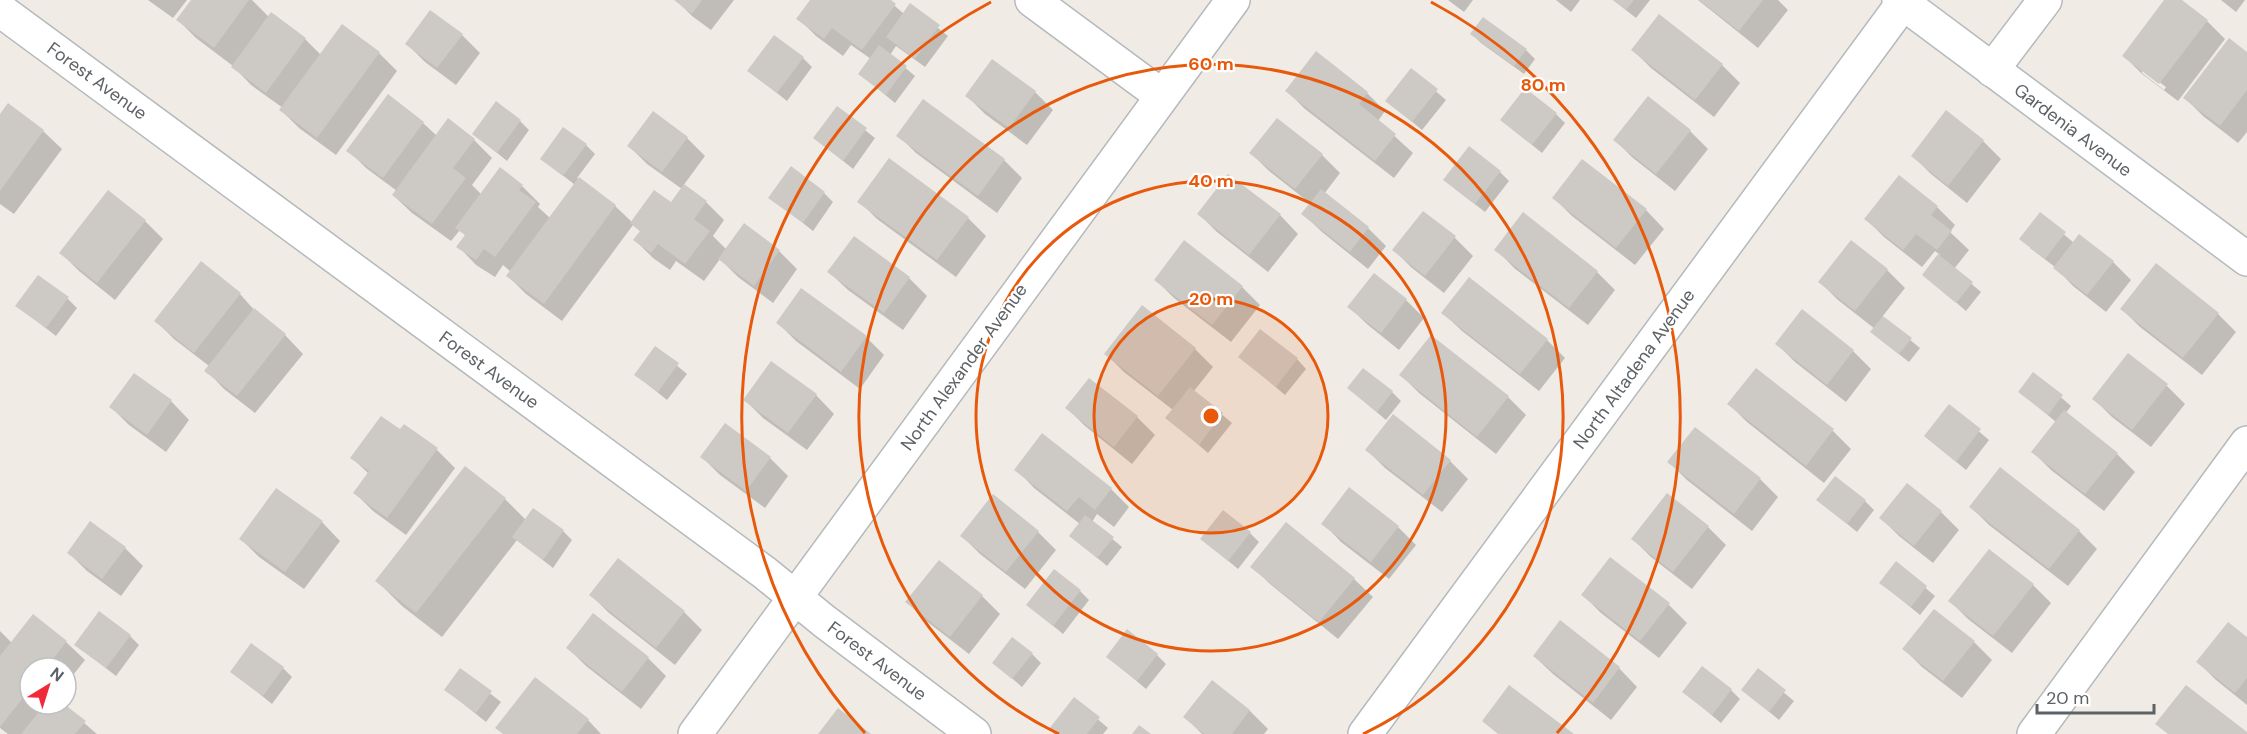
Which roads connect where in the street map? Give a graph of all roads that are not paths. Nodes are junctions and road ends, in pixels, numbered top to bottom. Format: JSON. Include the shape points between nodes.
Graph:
{"nodes":[{"id":1,"x":1032,"y":0,"type":"edge"},
{"id":2,"x":1233,"y":0,"type":"edge"},
{"id":3,"x":2045,"y":0,"type":"edge"},
{"id":4,"x":1901,"y":2,"type":"edge"},
{"id":5,"x":0,"y":10,"type":"edge"},
{"id":6,"x":1992,"y":70,"type":"junction"},
{"id":7,"x":1162,"y":96,"type":"junction"},
{"id":8,"x":2247,"y":259,"type":"edge"},
{"id":9,"x":2247,"y":443,"type":"edge"},
{"id":10,"x":795,"y":597,"type":"junction"},
{"id":11,"x":695,"y":734,"type":"edge"},
{"id":12,"x":974,"y":734,"type":"edge"},
{"id":13,"x":1365,"y":734,"type":"edge"},
{"id":14,"x":2034,"y":734,"type":"edge"}],
"edges":[{"from":1,"to":7,"type":"street"},
{"from":2,"to":7,"type":"street","name":"North Alexander Avenue"},
{"from":3,"to":6,"type":"street"},
{"from":4,"to":6,"type":"street","name":"Gardenia Avenue"},
{"from":4,"to":13,"type":"street","name":"North Altadena Avenue"},
{"from":5,"to":10,"type":"street","name":"Forest Avenue"},
{"from":6,"to":8,"type":"street","name":"Gardenia Avenue"},
{"from":7,"to":10,"type":"street","name":"North Alexander Avenue"},
{"from":9,"to":14,"type":"street"},
{"from":10,"to":11,"type":"street","name":"North Alexander Avenue"},
{"from":10,"to":12,"type":"street","name":"Forest Avenue"}]}
